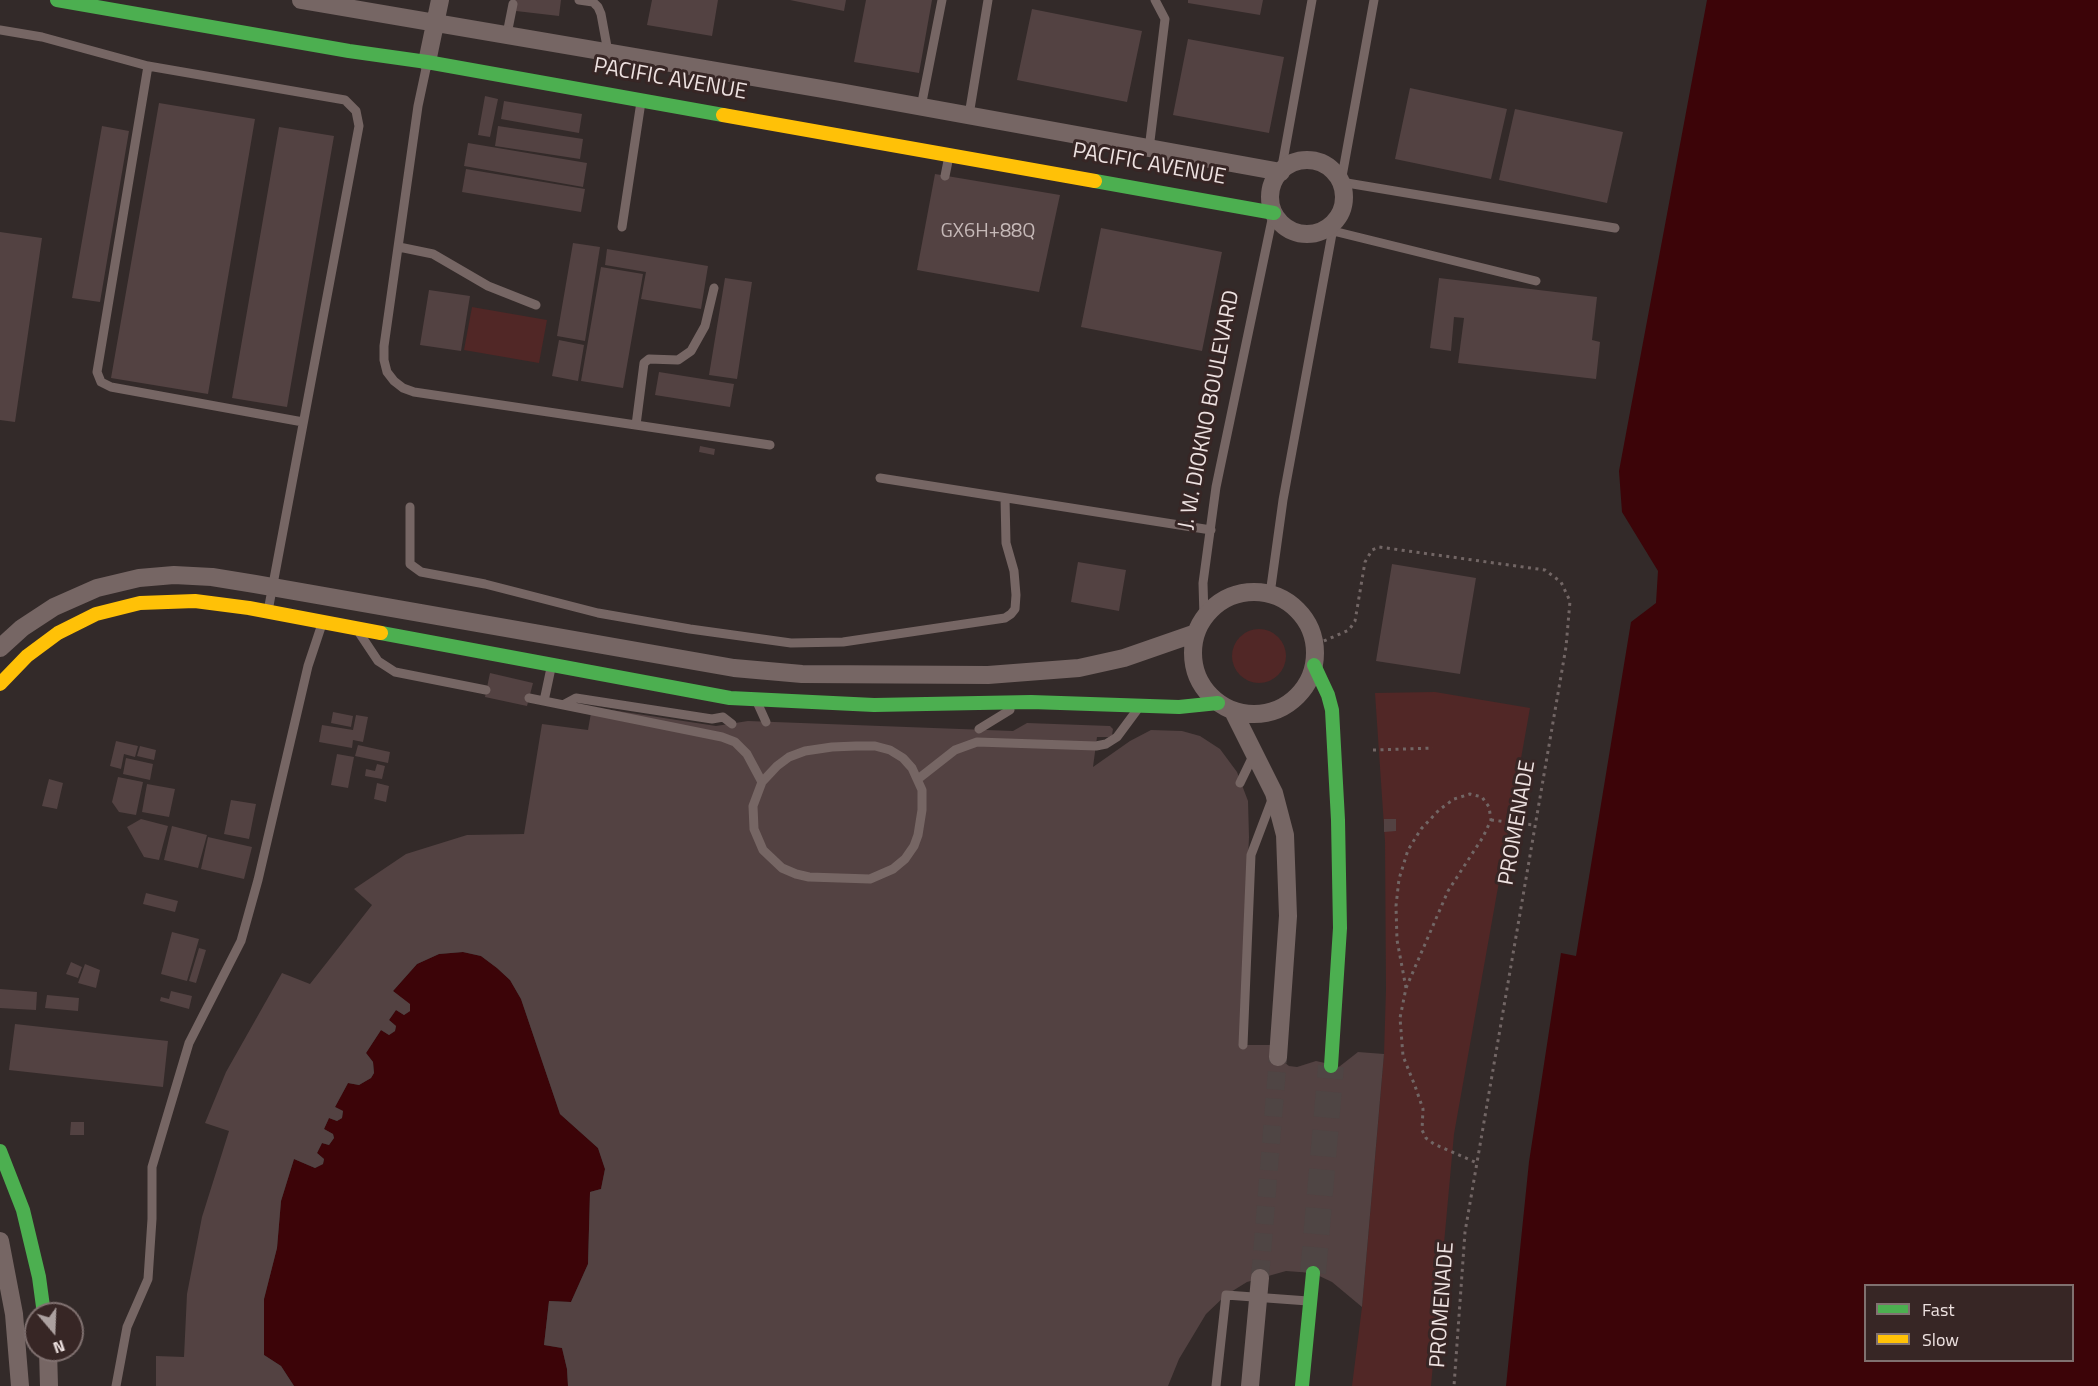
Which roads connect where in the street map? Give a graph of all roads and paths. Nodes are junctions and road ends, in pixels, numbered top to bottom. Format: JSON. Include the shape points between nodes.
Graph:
{"nodes":[{"id":1,"x":57,"y":0,"type":"edge"},
{"id":2,"x":301,"y":0,"type":"edge"},
{"id":3,"x":440,"y":0,"type":"edge"},
{"id":4,"x":579,"y":0,"type":"edge"},
{"id":5,"x":942,"y":0,"type":"edge"},
{"id":6,"x":988,"y":0,"type":"edge"},
{"id":7,"x":1155,"y":0,"type":"edge"},
{"id":8,"x":1312,"y":0,"type":"edge"},
{"id":9,"x":1374,"y":0,"type":"edge"},
{"id":10,"x":513,"y":4,"type":"dead end"},
{"id":11,"x":435,"y":22,"type":"junction"},
{"id":12,"x":0,"y":30,"type":"edge"},
{"id":13,"x":507,"y":34,"type":"junction"},
{"id":14,"x":608,"y":52,"type":"junction"},
{"id":15,"x":428,"y":62,"type":"junction"},
{"id":16,"x":148,"y":66,"type":"junction"},
{"id":17,"x":642,"y":100,"type":"junction"},
{"id":18,"x":921,"y":106,"type":"junction"},
{"id":19,"x":969,"y":115,"type":"junction"},
{"id":20,"x":1149,"y":149,"type":"junction"},
{"id":21,"x":950,"y":154,"type":"junction"},
{"id":22,"x":1281,"y":172,"type":"junction"},
{"id":23,"x":945,"y":176,"type":"dead end"},
{"id":24,"x":1341,"y":182,"type":"junction"},
{"id":25,"x":1274,"y":213,"type":"junction"},
{"id":26,"x":622,"y":227,"type":"dead end"},
{"id":27,"x":1334,"y":227,"type":"junction"},
{"id":28,"x":1615,"y":228,"type":"dead end"},
{"id":29,"x":399,"y":247,"type":"junction"},
{"id":30,"x":1536,"y":281,"type":"dead end"},
{"id":31,"x":714,"y":288,"type":"dead end"},
{"id":32,"x":536,"y":305,"type":"dead end"},
{"id":33,"x":303,"y":422,"type":"junction"},
{"id":34,"x":636,"y":425,"type":"junction"},
{"id":35,"x":770,"y":445,"type":"dead end"},
{"id":36,"x":880,"y":478,"type":"dead end"},
{"id":37,"x":1005,"y":498,"type":"junction"},
{"id":38,"x":410,"y":507,"type":"dead end"},
{"id":39,"x":1211,"y":530,"type":"junction"},
{"id":40,"x":273,"y":587,"type":"junction"},
{"id":41,"x":1270,"y":594,"type":"junction"},
{"id":42,"x":268,"y":612,"type":"junction"},
{"id":43,"x":323,"y":622,"type":"junction"},
{"id":44,"x":1200,"y":625,"type":"junction"},
{"id":45,"x":355,"y":627,"type":"junction"},
{"id":46,"x":1315,"y":645,"type":"junction"},
{"id":47,"x":0,"y":648,"type":"edge"},
{"id":48,"x":552,"y":664,"type":"junction"},
{"id":49,"x":1314,"y":664,"type":"junction"},
{"id":50,"x":0,"y":684,"type":"edge"},
{"id":51,"x":486,"y":690,"type":"dead end"},
{"id":52,"x":649,"y":696,"type":"junction"},
{"id":53,"x":529,"y":698,"type":"dead end"},
{"id":54,"x":544,"y":700,"type":"junction"},
{"id":55,"x":756,"y":700,"type":"junction"},
{"id":56,"x":1023,"y":702,"type":"junction"},
{"id":57,"x":563,"y":705,"type":"junction"},
{"id":58,"x":1140,"y":706,"type":"junction"},
{"id":59,"x":1226,"y":707,"type":"junction"},
{"id":60,"x":766,"y":722,"type":"dead end"},
{"id":61,"x":732,"y":724,"type":"dead end"},
{"id":62,"x":979,"y":729,"type":"dead end"},
{"id":63,"x":1433,"y":748,"type":"dead end"},
{"id":64,"x":1373,"y":750,"type":"dead end"},
{"id":65,"x":1255,"y":752,"type":"junction"},
{"id":66,"x":918,"y":779,"type":"junction"},
{"id":67,"x":762,"y":782,"type":"junction"},
{"id":68,"x":1240,"y":783,"type":"dead end"},
{"id":69,"x":1274,"y":794,"type":"junction"},
{"id":70,"x":1491,"y":820,"type":"junction"},
{"id":71,"x":1534,"y":825,"type":"junction"},
{"id":72,"x":1406,"y":988,"type":"junction"},
{"id":73,"x":1242,"y":1040,"type":"dead end"},
{"id":74,"x":1278,"y":1057,"type":"tunnel mouth"},
{"id":75,"x":1331,"y":1066,"type":"tunnel mouth"},
{"id":76,"x":0,"y":1151,"type":"edge"},
{"id":77,"x":1477,"y":1163,"type":"junction"},
{"id":78,"x":0,"y":1240,"type":"edge"},
{"id":79,"x":1312,"y":1273,"type":"tunnel mouth"},
{"id":80,"x":1260,"y":1278,"type":"tunnel mouth"},
{"id":81,"x":1258,"y":1298,"type":"junction"},
{"id":82,"x":1310,"y":1301,"type":"junction"},
{"id":83,"x":42,"y":1302,"type":"edge"},
{"id":84,"x":49,"y":1362,"type":"edge"},
{"id":85,"x":20,"y":1386,"type":"edge"},
{"id":86,"x":50,"y":1386,"type":"edge"},
{"id":87,"x":116,"y":1386,"type":"edge"},
{"id":88,"x":1216,"y":1386,"type":"edge"},
{"id":89,"x":1250,"y":1386,"type":"edge"},
{"id":90,"x":1302,"y":1386,"type":"edge"},
{"id":91,"x":1454,"y":1386,"type":"edge"}],
"edges":[{"from":1,"to":15,"type":"street","name":"PACIFIC AVENUE"},
{"from":2,"to":11,"type":"street","name":"PACIFIC AVENUE"},
{"from":3,"to":11,"type":"street"},
{"from":4,"to":14,"type":"lane","via":[[598,7]]},
{"from":5,"to":18,"type":"lane"},
{"from":6,"to":19,"type":"lane"},
{"from":7,"to":20,"type":"lane","via":[[1165,19]]},
{"from":8,"to":22,"type":"lane"},
{"from":9,"to":24,"type":"lane"},
{"from":10,"to":13,"type":"lane"},
{"from":11,"to":13,"type":"street","name":"PACIFIC AVENUE"},
{"from":11,"to":15,"type":"street"},
{"from":12,"to":16,"type":"lane"},
{"from":13,"to":14,"type":"street","name":"PACIFIC AVENUE"},
{"from":14,"to":18,"type":"street","name":"PACIFIC AVENUE"},
{"from":15,"to":17,"type":"street","name":"PACIFIC AVENUE"},
{"from":15,"to":29,"type":"lane","via":[[418,106]]},
{"from":16,"to":33,"type":"lane","via":[[97,372],[101,382]]},
{"from":16,"to":33,"type":"lane","via":[[345,100],[356,111],[359,126]]},
{"from":17,"to":21,"type":"street","name":"PACIFIC AVENUE"},
{"from":17,"to":26,"type":"lane"},
{"from":18,"to":19,"type":"street","name":"PACIFIC AVENUE"},
{"from":19,"to":20,"type":"street","name":"PACIFIC AVENUE"},
{"from":20,"to":22,"type":"street","name":"PACIFIC AVENUE"},
{"from":21,"to":23,"type":"lane"},
{"from":21,"to":25,"type":"street","name":"PACIFIC AVENUE"},
{"from":22,"to":24,"type":"street","via":[[1302,161],[1314,161],[1334,172]]},
{"from":22,"to":25,"type":"street","via":[[1272,187]]},
{"from":24,"to":27,"type":"street","via":[[1344,203]]},
{"from":24,"to":28,"type":"lane"},
{"from":25,"to":27,"type":"street","via":[[1281,223],[1301,234]]},
{"from":25,"to":39,"type":"lane","name":"J. W. DIOKNO BOULEVARD","via":[[1216,487]]},
{"from":27,"to":30,"type":"lane"},
{"from":27,"to":41,"type":"lane","via":[[1283,500]]},
{"from":29,"to":32,"type":"lane","via":[[433,254],[488,286]]},
{"from":29,"to":34,"type":"lane","via":[[384,360],[387,372],[403,388]]},
{"from":31,"to":34,"type":"lane","via":[[705,326],[691,351],[678,360],[649,359],[644,363]]},
{"from":33,"to":40,"type":"lane"},
{"from":34,"to":35,"type":"lane"},
{"from":36,"to":37,"type":"lane"},
{"from":37,"to":38,"type":"lane","via":[[1006,543],[1016,595],[1011,614],[843,642],[791,643],[598,613],[421,572],[410,564]]},
{"from":37,"to":39,"type":"lane"},
{"from":39,"to":44,"type":"lane","name":"J. W. DIOKNO BOULEVARD"},
{"from":40,"to":42,"type":"lane"},
{"from":40,"to":44,"type":"street","via":[[734,668],[802,674],[988,675],[1078,668],[1124,658]]},
{"from":40,"to":47,"type":"street","via":[[212,577],[139,578],[97,588],[54,607]]},
{"from":41,"to":44,"type":"street","via":[[1256,591],[1234,596],[1214,606]]},
{"from":41,"to":46,"type":"street","via":[[1300,612]]},
{"from":42,"to":43,"type":"street"},
{"from":42,"to":50,"type":"street","via":[[195,601],[140,603],[96,614],[58,633],[27,656]]},
{"from":43,"to":45,"type":"street"},
{"from":43,"to":87,"type":"lane","via":[[308,666],[241,941],[189,1044],[152,1167],[148,1279],[127,1326]]},
{"from":44,"to":59,"type":"street","via":[[1193,656],[1198,679],[1206,692]]},
{"from":45,"to":48,"type":"street"},
{"from":45,"to":51,"type":"lane","via":[[378,661],[389,669]]},
{"from":46,"to":49,"type":"street"},
{"from":46,"to":71,"type":"path","name":"PROMENADE","via":[[1349,630],[1355,621],[1365,562],[1372,550],[1379,547],[1545,570],[1561,582],[1570,601],[1566,647]]},
{"from":48,"to":52,"type":"street"},
{"from":48,"to":54,"type":"lane"},
{"from":49,"to":59,"type":"street","via":[[1305,686],[1289,703],[1268,713],[1245,714]]},
{"from":49,"to":75,"type":"street","via":[[1332,710],[1337,779],[1340,928]]},
{"from":52,"to":55,"type":"street"},
{"from":52,"to":57,"type":"lane","via":[[576,698]]},
{"from":52,"to":61,"type":"lane","via":[[712,719],[723,717]]},
{"from":53,"to":54,"type":"lane"},
{"from":54,"to":57,"type":"lane"},
{"from":55,"to":56,"type":"street","via":[[874,705]]},
{"from":55,"to":60,"type":"lane"},
{"from":56,"to":58,"type":"street"},
{"from":56,"to":62,"type":"lane"},
{"from":57,"to":67,"type":"lane","via":[[728,739],[747,754]]},
{"from":58,"to":59,"type":"street"},
{"from":58,"to":66,"type":"lane","via":[[1117,737],[1106,744],[1096,747],[977,742],[955,750]]},
{"from":59,"to":65,"type":"street"},
{"from":63,"to":64,"type":"path"},
{"from":65,"to":68,"type":"lane"},
{"from":65,"to":69,"type":"street"},
{"from":66,"to":67,"type":"lane","via":[[903,758],[890,750],[856,746],[805,751],[789,757]]},
{"from":66,"to":67,"type":"lane","via":[[922,810],[914,846],[893,870],[856,880],[796,874],[772,860],[758,840],[753,816]]},
{"from":69,"to":73,"type":"lane","via":[[1251,855]]},
{"from":69,"to":74,"type":"street","via":[[1283,825],[1288,893]]},
{"from":70,"to":71,"type":"path"},
{"from":70,"to":72,"type":"path","via":[[1448,891]]},
{"from":70,"to":72,"type":"path","via":[[1482,797],[1470,794],[1454,799],[1421,829],[1408,850],[1396,906],[1397,940]]},
{"from":71,"to":77,"type":"path","name":"PROMENADE"},
{"from":72,"to":77,"type":"path","via":[[1400,1018],[1402,1056],[1423,1109],[1422,1130],[1434,1144]]},
{"from":76,"to":83,"type":"street","via":[[26,1221]]},
{"from":77,"to":91,"type":"path","name":"PROMENADE","via":[[1465,1232]]},
{"from":78,"to":85,"type":"street","via":[[14,1314]]},
{"from":79,"to":82,"type":"street"},
{"from":80,"to":81,"type":"street"},
{"from":81,"to":82,"type":"lane"},
{"from":81,"to":88,"type":"lane","via":[[1226,1295]]},
{"from":81,"to":89,"type":"street"},
{"from":82,"to":90,"type":"street"},
{"from":84,"to":86,"type":"street"}]}
